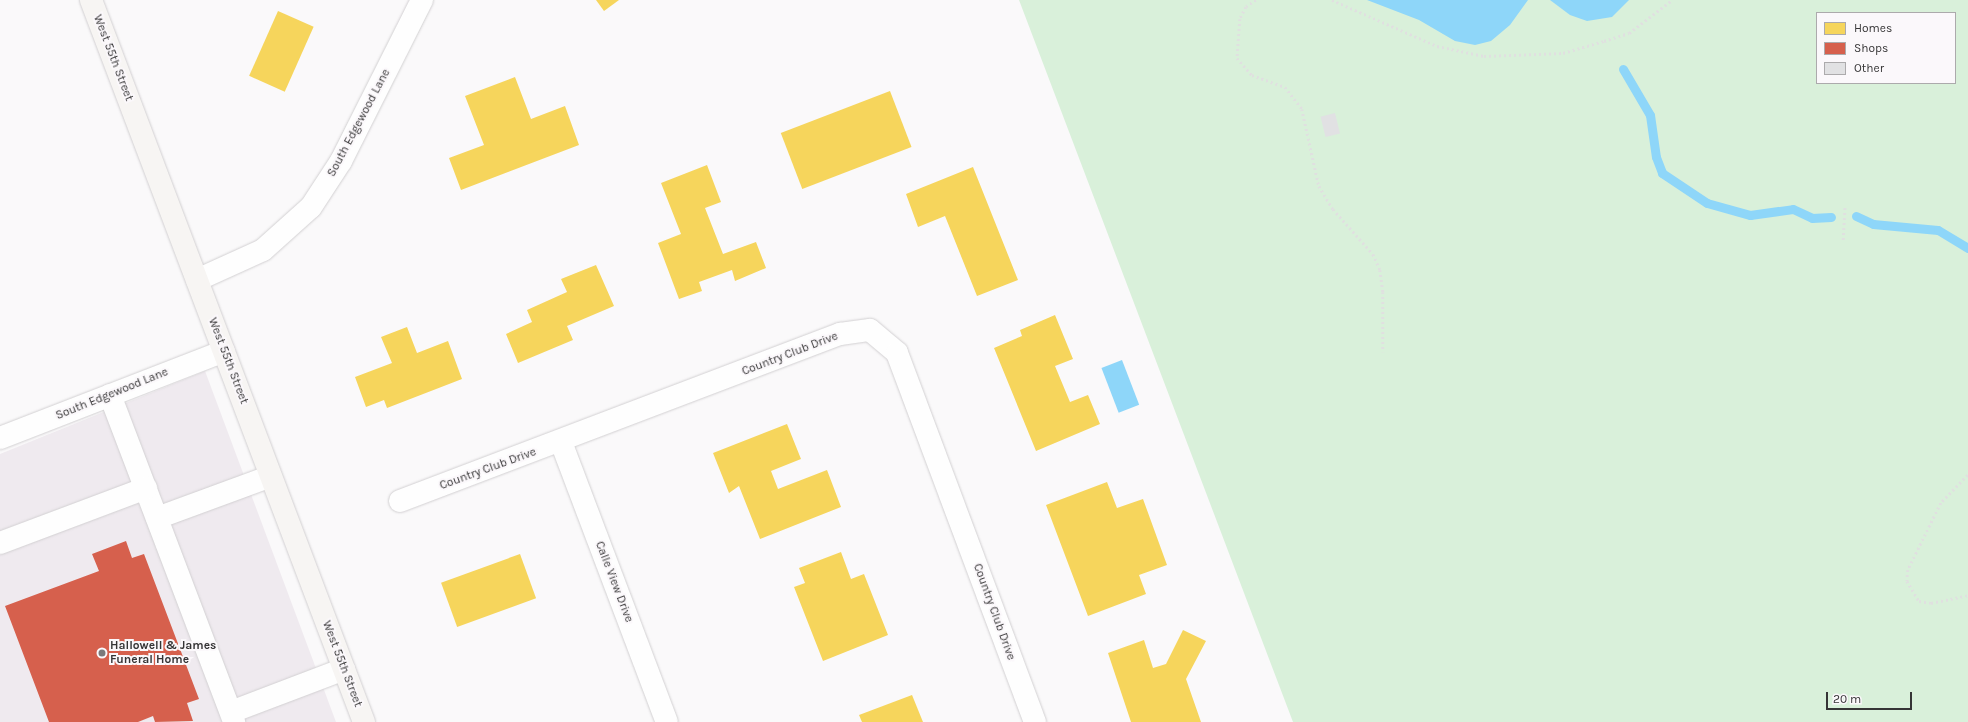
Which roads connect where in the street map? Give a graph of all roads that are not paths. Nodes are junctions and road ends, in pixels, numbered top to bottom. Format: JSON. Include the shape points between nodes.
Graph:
{"nodes":[{"id":1,"x":91,"y":0,"type":"edge"},
{"id":2,"x":422,"y":0,"type":"edge"},
{"id":3,"x":197,"y":280,"type":"junction"},
{"id":4,"x":224,"y":351,"type":"junction"},
{"id":5,"x":110,"y":395,"type":"junction"},
{"id":6,"x":0,"y":438,"type":"edge"},
{"id":7,"x":561,"y":442,"type":"junction"},
{"id":8,"x":271,"y":476,"type":"junction"},
{"id":9,"x":146,"y":488,"type":"junction"},
{"id":10,"x":400,"y":501,"type":"dead end"},
{"id":11,"x":157,"y":518,"type":"junction"},
{"id":12,"x":0,"y":543,"type":"edge"},
{"id":13,"x":344,"y":669,"type":"junction"},
{"id":14,"x":233,"y":717,"type":"edge"},
{"id":15,"x":364,"y":722,"type":"edge"},
{"id":16,"x":667,"y":722,"type":"edge"},
{"id":17,"x":1035,"y":722,"type":"edge"}],
"edges":[{"from":1,"to":3,"type":"main road","name":"West 55th Street"},
{"from":2,"to":3,"type":"street","name":"South Edgewood Lane","via":[[341,161],[311,207],[263,250]]},
{"from":3,"to":4,"type":"main road","name":"West 55th Street"},
{"from":4,"to":5,"type":"street","name":"South Edgewood Lane"},
{"from":4,"to":8,"type":"main road","name":"West 55th Street"},
{"from":5,"to":6,"type":"street","name":"South Edgewood Lane"},
{"from":5,"to":9,"type":"street"},
{"from":7,"to":10,"type":"street","name":"Country Club Drive"},
{"from":7,"to":16,"type":"street","name":"Calle View Drive"},
{"from":7,"to":17,"type":"street","name":"Country Club Drive","via":[[840,334],[870,330],[897,352]]},
{"from":8,"to":11,"type":"street"},
{"from":8,"to":13,"type":"main road","name":"West 55th Street"},
{"from":9,"to":11,"type":"street"},
{"from":9,"to":12,"type":"street"},
{"from":11,"to":14,"type":"street"},
{"from":13,"to":14,"type":"street"},
{"from":13,"to":15,"type":"main road","name":"West 55th Street"}]}
